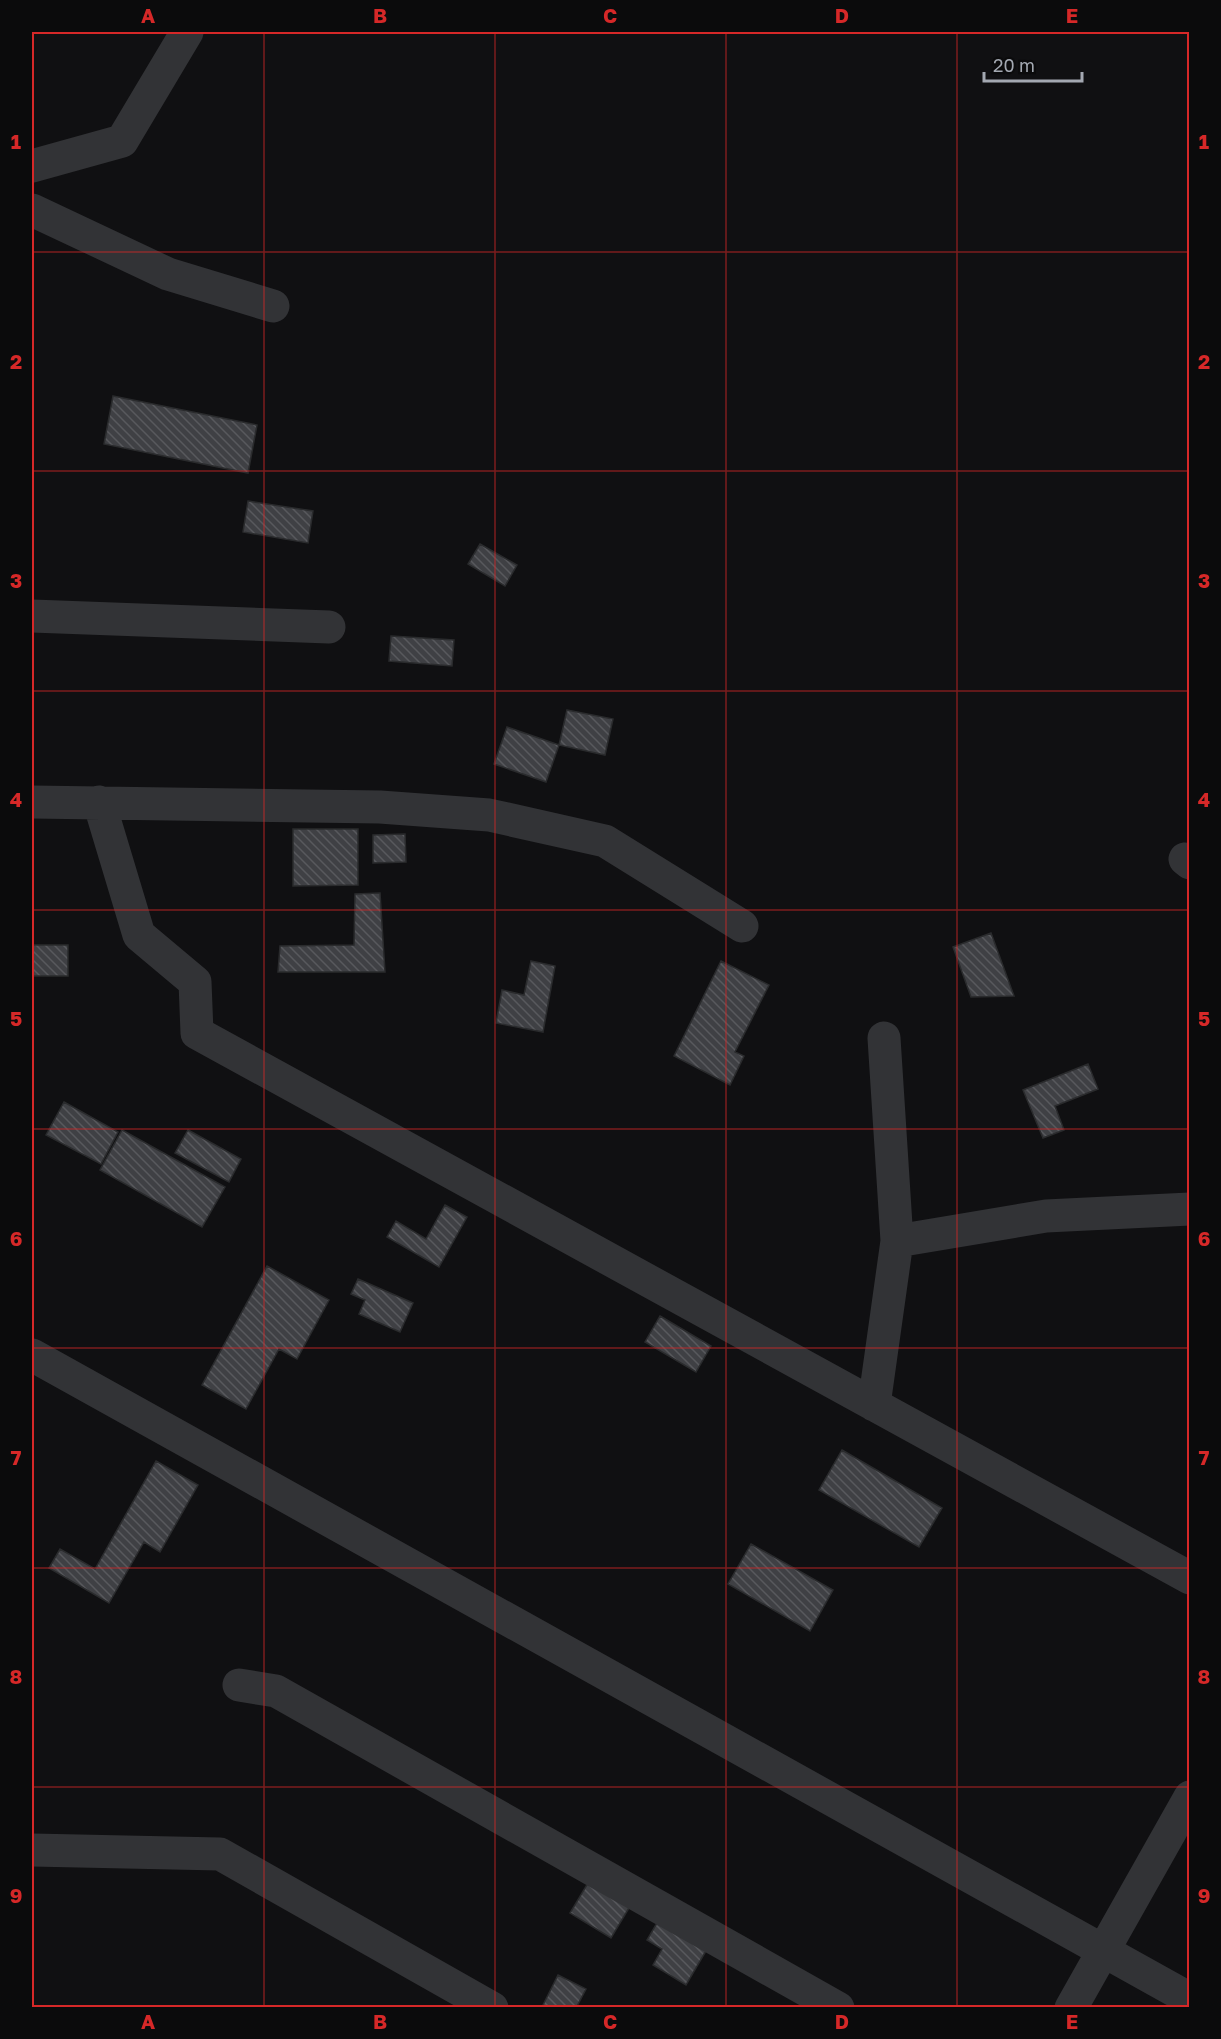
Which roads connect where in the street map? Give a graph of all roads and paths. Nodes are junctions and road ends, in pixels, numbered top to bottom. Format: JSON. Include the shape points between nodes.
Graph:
{"nodes":[{"id":1,"x":187,"y":32,"type":"edge"},
{"id":2,"x":32,"y":166,"type":"edge"},
{"id":3,"x":32,"y":210,"type":"edge"},
{"id":4,"x":273,"y":306,"type":"dead end"},
{"id":5,"x":32,"y":616,"type":"edge"},
{"id":6,"x":329,"y":627,"type":"dead end"},
{"id":7,"x":32,"y":802,"type":"edge"},
{"id":8,"x":99,"y":802,"type":"junction"},
{"id":9,"x":742,"y":926,"type":"dead end"},
{"id":10,"x":884,"y":1038,"type":"dead end"},
{"id":11,"x":1190,"y":1209,"type":"edge"},
{"id":12,"x":897,"y":1241,"type":"junction"},
{"id":13,"x":32,"y":1355,"type":"edge"},
{"id":14,"x":874,"y":1405,"type":"junction"},
{"id":15,"x":1190,"y":1578,"type":"edge"},
{"id":16,"x":239,"y":1685,"type":"dead end"},
{"id":17,"x":1190,"y":1797,"type":"edge"},
{"id":18,"x":32,"y":1850,"type":"edge"},
{"id":19,"x":1103,"y":1951,"type":"junction"},
{"id":20,"x":1190,"y":1999,"type":"edge"},
{"id":21,"x":492,"y":2007,"type":"edge"},
{"id":22,"x":838,"y":2007,"type":"edge"},
{"id":23,"x":1071,"y":2007,"type":"edge"}],
"edges":[{"from":1,"to":2,"type":"street","via":[[122,141]]},
{"from":3,"to":4,"type":"street","via":[[168,274]]},
{"from":5,"to":6,"type":"street"},
{"from":7,"to":8,"type":"street"},
{"from":8,"to":9,"type":"street","via":[[380,807],[489,815],[605,841]]},
{"from":8,"to":14,"type":"street","via":[[139,935],[195,981],[197,1033]]},
{"from":10,"to":12,"type":"street"},
{"from":11,"to":12,"type":"street","via":[[1046,1216]]},
{"from":12,"to":14,"type":"street"},
{"from":13,"to":19,"type":"street"},
{"from":14,"to":15,"type":"street"},
{"from":16,"to":22,"type":"street","via":[[276,1691]]},
{"from":17,"to":19,"type":"street"},
{"from":18,"to":21,"type":"street","via":[[220,1854]]},
{"from":19,"to":20,"type":"street"},
{"from":19,"to":23,"type":"street"}]}
